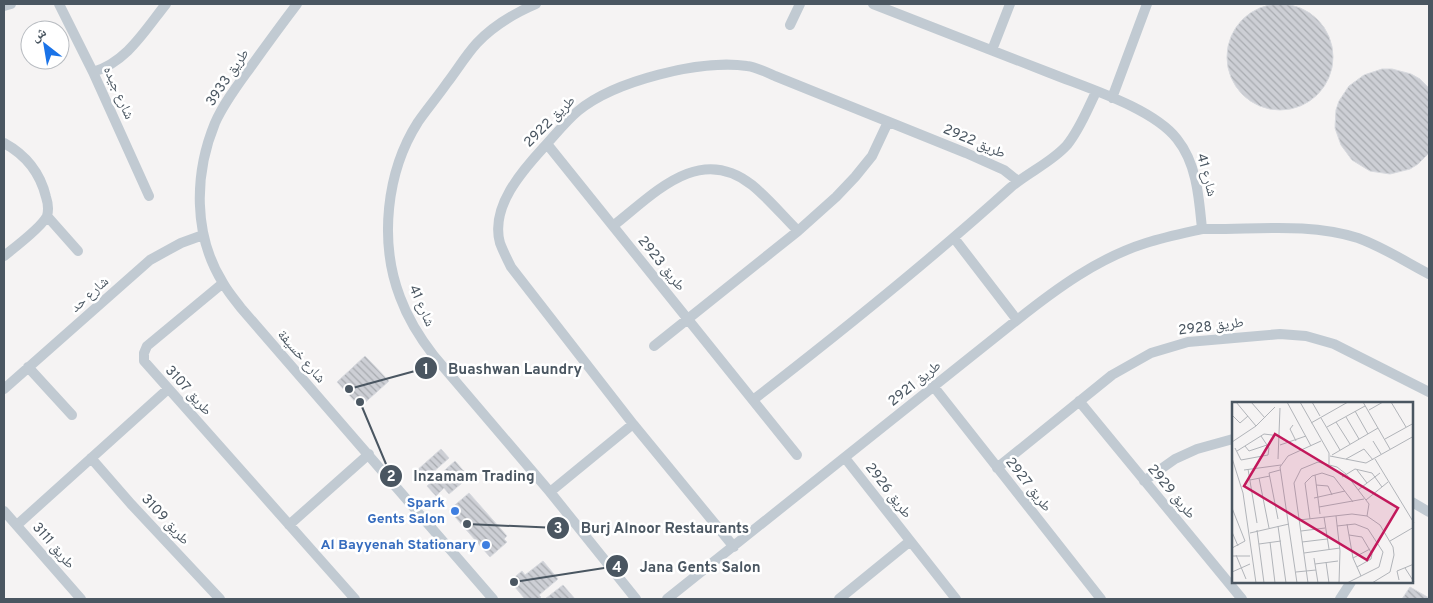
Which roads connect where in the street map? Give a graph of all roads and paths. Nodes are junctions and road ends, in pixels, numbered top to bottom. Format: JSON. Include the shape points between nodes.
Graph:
{"nodes":[{"id":1,"x":11,"y":4,"type":"edge"},
{"id":2,"x":59,"y":4,"type":"edge"},
{"id":3,"x":166,"y":4,"type":"edge"},
{"id":4,"x":296,"y":4,"type":"edge"},
{"id":5,"x":536,"y":4,"type":"edge"},
{"id":6,"x":800,"y":4,"type":"edge"},
{"id":7,"x":873,"y":4,"type":"edge"},
{"id":8,"x":1010,"y":4,"type":"edge"},
{"id":9,"x":1147,"y":4,"type":"edge"},
{"id":10,"x":4,"y":6,"type":"edge"},
{"id":11,"x":790,"y":25,"type":"dead end"},
{"id":12,"x":992,"y":50,"type":"junction"},
{"id":13,"x":93,"y":72,"type":"junction"},
{"id":14,"x":1096,"y":92,"type":"junction"},
{"id":15,"x":1112,"y":98,"type":"junction"},
{"id":16,"x":888,"y":122,"type":"junction"},
{"id":17,"x":4,"y":143,"type":"edge"},
{"id":18,"x":547,"y":144,"type":"junction"},
{"id":19,"x":1018,"y":181,"type":"junction"},
{"id":20,"x":149,"y":196,"type":"dead end"},
{"id":21,"x":47,"y":216,"type":"junction"},
{"id":22,"x":613,"y":226,"type":"junction"},
{"id":23,"x":1202,"y":229,"type":"junction"},
{"id":24,"x":798,"y":231,"type":"junction"},
{"id":25,"x":203,"y":236,"type":"junction"},
{"id":26,"x":954,"y":238,"type":"junction"},
{"id":27,"x":78,"y":251,"type":"dead end"},
{"id":28,"x":4,"y":256,"type":"edge"},
{"id":29,"x":1429,"y":274,"type":"edge"},
{"id":30,"x":223,"y":283,"type":"junction"},
{"id":31,"x":688,"y":320,"type":"junction"},
{"id":32,"x":1017,"y":320,"type":"junction"},
{"id":33,"x":654,"y":346,"type":"dead end"},
{"id":34,"x":28,"y":367,"type":"junction"},
{"id":35,"x":934,"y":386,"type":"junction"},
{"id":36,"x":4,"y":389,"type":"edge"},
{"id":37,"x":168,"y":389,"type":"junction"},
{"id":38,"x":1428,"y":389,"type":"edge"},
{"id":39,"x":753,"y":400,"type":"junction"},
{"id":40,"x":1079,"y":401,"type":"junction"},
{"id":41,"x":72,"y":415,"type":"dead end"},
{"id":42,"x":633,"y":424,"type":"junction"},
{"id":43,"x":1232,"y":439,"type":"edge"},
{"id":44,"x":369,"y":454,"type":"junction"},
{"id":45,"x":797,"y":455,"type":"dead end"},
{"id":46,"x":91,"y":458,"type":"junction"},
{"id":47,"x":845,"y":458,"type":"junction"},
{"id":48,"x":997,"y":468,"type":"junction"},
{"id":49,"x":1144,"y":481,"type":"junction"},
{"id":50,"x":550,"y":492,"type":"junction"},
{"id":51,"x":1413,"y":503,"type":"edge"},
{"id":52,"x":4,"y":511,"type":"edge"},
{"id":53,"x":1429,"y":512,"type":"edge"},
{"id":54,"x":17,"y":525,"type":"junction"},
{"id":55,"x":290,"y":525,"type":"junction"},
{"id":56,"x":909,"y":542,"type":"junction"},
{"id":57,"x":734,"y":547,"type":"junction"},
{"id":58,"x":1350,"y":583,"type":"edge"},
{"id":59,"x":81,"y":599,"type":"edge"},
{"id":60,"x":220,"y":599,"type":"edge"},
{"id":61,"x":355,"y":599,"type":"edge"},
{"id":62,"x":493,"y":599,"type":"edge"},
{"id":63,"x":636,"y":599,"type":"edge"},
{"id":64,"x":667,"y":599,"type":"edge"},
{"id":65,"x":840,"y":599,"type":"edge"},
{"id":66,"x":956,"y":599,"type":"edge"},
{"id":67,"x":1101,"y":599,"type":"edge"},
{"id":68,"x":1242,"y":599,"type":"edge"},
{"id":69,"x":1340,"y":599,"type":"edge"}],
"edges":[{"from":1,"to":10,"type":"street"},
{"from":2,"to":13,"type":"street","name":"شارع جيده"},
{"from":3,"to":13,"type":"street","via":[[121,58]]},
{"from":4,"to":25,"type":"street","name":"طريق 3933","via":[[230,96],[216,122],[200,178]]},
{"from":5,"to":50,"type":"street","name":"شارع 41","via":[[506,20],[477,44],[418,123],[396,172],[388,224],[389,250],[399,296],[420,338]]},
{"from":6,"to":11,"type":"street"},
{"from":7,"to":12,"type":"street","name":"شارع 41"},
{"from":8,"to":12,"type":"street"},
{"from":9,"to":15,"type":"street"},
{"from":12,"to":14,"type":"street","name":"شارع 41"},
{"from":13,"to":20,"type":"street","name":"شارع جيده"},
{"from":14,"to":15,"type":"street","name":"شارع 41"},
{"from":14,"to":19,"type":"street","via":[[1080,126],[1066,145]]},
{"from":15,"to":23,"type":"street","name":"شارع 41","via":[[1159,121],[1178,140],[1192,164]]},
{"from":16,"to":18,"type":"street","name":"طريق 2922","via":[[748,66],[726,64],[677,71],[627,85],[599,97],[577,112]]},
{"from":16,"to":19,"type":"street","name":"طريق 2922","via":[[1004,170]]},
{"from":16,"to":24,"type":"street","via":[[872,156],[856,177]]},
{"from":17,"to":21,"type":"street","via":[[26,159],[39,176],[48,204]]},
{"from":18,"to":22,"type":"street","name":"طريق 2923"},
{"from":18,"to":42,"type":"street","name":"طريق 2922","via":[[528,164],[502,206],[498,224],[500,242],[511,267]]},
{"from":19,"to":26,"type":"street"},
{"from":21,"to":27,"type":"street"},
{"from":21,"to":28,"type":"street"},
{"from":22,"to":24,"type":"street","via":[[672,180],[693,171],[717,168],[752,185]]},
{"from":22,"to":31,"type":"street","name":"طريق 2923"},
{"from":23,"to":29,"type":"street","via":[[1297,228],[1337,233],[1359,239]]},
{"from":23,"to":32,"type":"street","name":"طريق 2921","via":[[1146,242],[1113,256],[1065,284]]},
{"from":24,"to":31,"type":"street"},
{"from":25,"to":30,"type":"street","name":"شارع خسيفة"},
{"from":25,"to":34,"type":"street","name":"شارع حد","via":[[181,243],[150,260]]},
{"from":26,"to":32,"type":"street"},
{"from":26,"to":39,"type":"street"},
{"from":30,"to":37,"type":"street","name":"طريق 3107","via":[[145,349],[146,365]]},
{"from":30,"to":44,"type":"street","name":"شارع خسيفة","via":[[256,326]]},
{"from":31,"to":33,"type":"street"},
{"from":31,"to":39,"type":"street","name":"طريق 2923"},
{"from":32,"to":35,"type":"street","name":"طريق 2921"},
{"from":34,"to":36,"type":"street","name":"شارع حد"},
{"from":34,"to":41,"type":"street"},
{"from":35,"to":47,"type":"street","name":"طريق 2921"},
{"from":35,"to":48,"type":"street","name":"طريق 2927"},
{"from":37,"to":46,"type":"street"},
{"from":37,"to":55,"type":"street","name":"طريق 3107"},
{"from":38,"to":40,"type":"street","name":"طريق 2928","via":[[1334,344],[1306,336],[1280,334],[1201,340],[1164,349],[1126,366]]},
{"from":39,"to":45,"type":"street","name":"طريق 2923"},
{"from":40,"to":48,"type":"street","name":"طريق 2928"},
{"from":40,"to":49,"type":"street","name":"طريق 2929"},
{"from":42,"to":50,"type":"street"},
{"from":42,"to":57,"type":"street","name":"طريق 2922"},
{"from":43,"to":49,"type":"street","via":[[1175,459]]},
{"from":44,"to":55,"type":"street"},
{"from":44,"to":62,"type":"street","name":"شارع خسيفة"},
{"from":46,"to":54,"type":"street"},
{"from":46,"to":60,"type":"street","name":"طريق 3109"},
{"from":47,"to":56,"type":"street","name":"طريق 2926"},
{"from":47,"to":57,"type":"street","name":"طريق 2921"},
{"from":48,"to":67,"type":"street","name":"طريق 2927"},
{"from":49,"to":68,"type":"street","name":"طريق 2929"},
{"from":50,"to":63,"type":"street","name":"شارع 41"},
{"from":51,"to":53,"type":"street"},
{"from":52,"to":54,"type":"street","name":"طريق 3111"},
{"from":54,"to":59,"type":"street","name":"طريق 3111"},
{"from":55,"to":61,"type":"street","name":"طريق 3107"},
{"from":56,"to":65,"type":"street"},
{"from":56,"to":66,"type":"street","name":"طريق 2926"},
{"from":57,"to":64,"type":"street","name":"طريق 2921"},
{"from":58,"to":69,"type":"street"}]}
